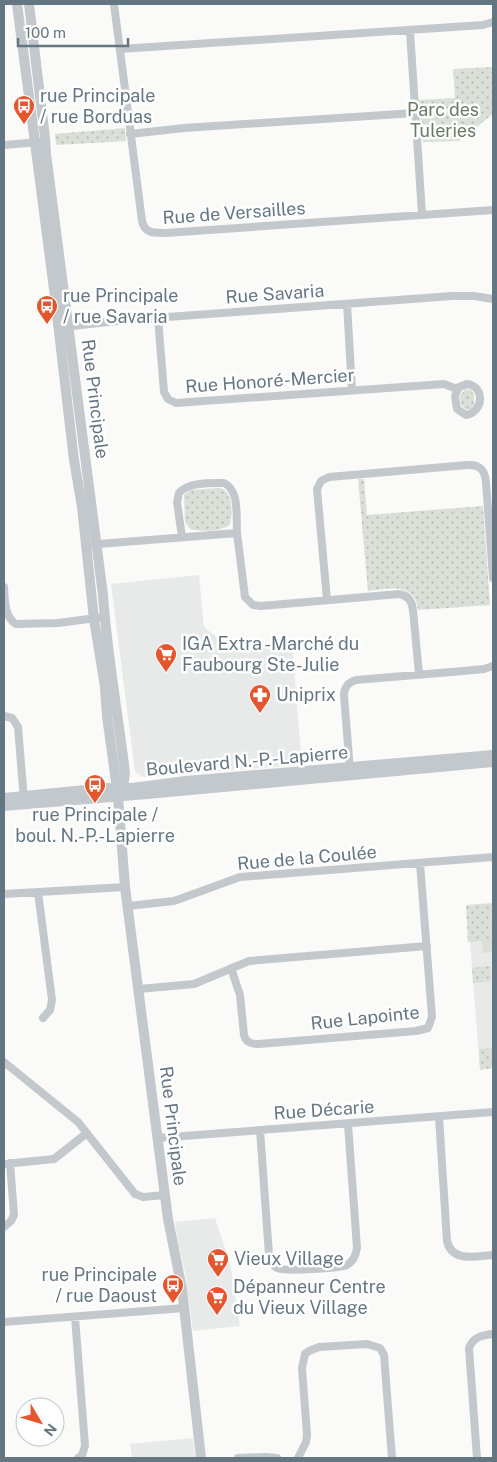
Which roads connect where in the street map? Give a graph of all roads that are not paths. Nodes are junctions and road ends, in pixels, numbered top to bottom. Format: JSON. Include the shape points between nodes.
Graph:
{"nodes":[{"id":1,"x":17,"y":4,"type":"edge"},
{"id":2,"x":29,"y":4,"type":"edge"},
{"id":3,"x":114,"y":4,"type":"edge"},
{"id":4,"x":493,"y":22,"type":"edge"},
{"id":5,"x":410,"y":31,"type":"junction"},
{"id":6,"x":120,"y":50,"type":"junction"},
{"id":7,"x":415,"y":112,"type":"junction"},
{"id":8,"x":130,"y":134,"type":"junction"},
{"id":9,"x":40,"y":142,"type":"junction"},
{"id":10,"x":4,"y":145,"type":"edge"},
{"id":11,"x":493,"y":210,"type":"edge"},
{"id":12,"x":422,"y":214,"type":"junction"},
{"id":13,"x":493,"y":299,"type":"edge"},
{"id":14,"x":347,"y":304,"type":"junction"},
{"id":15,"x":158,"y":318,"type":"junction"},
{"id":16,"x":64,"y":327,"type":"junction"},
{"id":17,"x":457,"y":389,"type":"dead end"},
{"id":18,"x":352,"y":390,"type":"junction"},
{"id":19,"x":237,"y":533,"type":"junction"},
{"id":20,"x":182,"y":537,"type":"junction"},
{"id":21,"x":91,"y":544,"type":"junction"},
{"id":22,"x":493,"y":578,"type":"edge"},
{"id":23,"x":4,"y":587,"type":"edge"},
{"id":24,"x":327,"y":600,"type":"junction"},
{"id":25,"x":99,"y":618,"type":"junction"},
{"id":26,"x":493,"y":666,"type":"edge"},
{"id":27,"x":419,"y":674,"type":"junction"},
{"id":28,"x":4,"y":716,"type":"edge"},
{"id":29,"x":493,"y":755,"type":"edge"},
{"id":30,"x":493,"y":762,"type":"edge"},
{"id":31,"x":350,"y":771,"type":"junction"},
{"id":32,"x":119,"y":790,"type":"junction"},
{"id":33,"x":4,"y":798,"type":"edge"},
{"id":34,"x":24,"y":800,"type":"junction"},
{"id":35,"x":4,"y":806,"type":"edge"},
{"id":36,"x":493,"y":857,"type":"edge"},
{"id":37,"x":420,"y":863,"type":"junction"},
{"id":38,"x":126,"y":887,"type":"junction"},
{"id":39,"x":38,"y":892,"type":"junction"},
{"id":40,"x":4,"y":894,"type":"edge"},
{"id":41,"x":128,"y":906,"type":"junction"},
{"id":42,"x":427,"y":946,"type":"junction"},
{"id":43,"x":231,"y":968,"type":"junction"},
{"id":44,"x":139,"y":989,"type":"junction"},
{"id":45,"x":43,"y":1018,"type":"dead end"},
{"id":46,"x":4,"y":1062,"type":"edge"},
{"id":47,"x":493,"y":1112,"type":"edge"},
{"id":48,"x":439,"y":1117,"type":"junction"},
{"id":49,"x":348,"y":1124,"type":"junction"},
{"id":50,"x":260,"y":1130,"type":"junction"},
{"id":51,"x":87,"y":1133,"type":"junction"},
{"id":52,"x":158,"y":1138,"type":"junction"},
{"id":53,"x":7,"y":1164,"type":"edge"},
{"id":54,"x":165,"y":1195,"type":"junction"},
{"id":55,"x":4,"y":1227,"type":"edge"},
{"id":56,"x":493,"y":1255,"type":"edge"},
{"id":57,"x":184,"y":1308,"type":"junction"},
{"id":58,"x":75,"y":1317,"type":"junction"},
{"id":59,"x":4,"y":1322,"type":"edge"},
{"id":60,"x":493,"y":1334,"type":"edge"},
{"id":61,"x":78,"y":1458,"type":"edge"},
{"id":62,"x":201,"y":1458,"type":"edge"},
{"id":63,"x":238,"y":1458,"type":"edge"},
{"id":64,"x":278,"y":1458,"type":"edge"},
{"id":65,"x":298,"y":1458,"type":"edge"},
{"id":66,"x":392,"y":1458,"type":"edge"},
{"id":67,"x":477,"y":1458,"type":"edge"}],
"edges":[{"from":1,"to":9,"type":"street","name":"Rue Principale"},
{"from":2,"to":9,"type":"street","name":"Rue Principale"},
{"from":3,"to":6,"type":"street","name":"Rue de Versailles"},
{"from":4,"to":5,"type":"street"},
{"from":5,"to":6,"type":"street"},
{"from":5,"to":7,"type":"street"},
{"from":6,"to":8,"type":"street","name":"Rue de Versailles"},
{"from":7,"to":8,"type":"street"},
{"from":7,"to":12,"type":"street"},
{"from":8,"to":12,"type":"street","name":"Rue de Versailles","via":[[142,221],[144,228],[152,233]]},
{"from":9,"to":10,"type":"street"},
{"from":9,"to":16,"type":"street","name":"Rue Principale"},
{"from":11,"to":12,"type":"street","name":"Rue de Versailles"},
{"from":13,"to":14,"type":"street","name":"Rue Savaria","via":[[463,295]]},
{"from":14,"to":15,"type":"street","name":"Rue Savaria"},
{"from":14,"to":18,"type":"street"},
{"from":15,"to":16,"type":"street","name":"Rue Savaria"},
{"from":15,"to":18,"type":"street","name":"Rue Honoré-Mercier","via":[[164,390],[166,398],[172,402]]},
{"from":16,"to":21,"type":"street","name":"Rue Principale"},
{"from":17,"to":18,"type":"street","name":"Rue Honoré-Mercier","via":[[444,384]]},
{"from":19,"to":20,"type":"street"},
{"from":19,"to":20,"type":"street","via":[[233,490],[224,483],[208,484],[187,486],[179,493],[177,502]]},
{"from":19,"to":24,"type":"street","via":[[243,593],[248,602],[261,606]]},
{"from":20,"to":21,"type":"street"},
{"from":21,"to":25,"type":"street","name":"Rue Principale","via":[[103,595]]},
{"from":22,"to":24,"type":"street","via":[[486,482],[480,468],[466,465],[330,477],[317,489]]},
{"from":23,"to":25,"type":"street","via":[[8,617],[16,624]]},
{"from":24,"to":27,"type":"street","via":[[399,594],[407,597],[412,603]]},
{"from":25,"to":32,"type":"street","name":"Rue Principale","via":[[107,716]]},
{"from":26,"to":27,"type":"street"},
{"from":27,"to":31,"type":"street","via":[[356,680],[346,687]]},
{"from":28,"to":34,"type":"street","via":[[12,718],[18,727]]},
{"from":29,"to":31,"type":"street","name":"Boulevard N.-P.-Lapierre"},
{"from":30,"to":31,"type":"street","name":"Boulevard N.-P.-Lapierre"},
{"from":31,"to":32,"type":"street","name":"Boulevard N.-P.-Lapierre"},
{"from":32,"to":34,"type":"street","name":"Boulevard N.-P.-Lapierre"},
{"from":32,"to":38,"type":"street","name":"Rue Principale"},
{"from":33,"to":34,"type":"street","name":"Boulevard N.-P.-Lapierre"},
{"from":34,"to":35,"type":"street","name":"Boulevard N.-P.-Lapierre"},
{"from":36,"to":37,"type":"street","name":"Rue de la Coulée"},
{"from":37,"to":41,"type":"street","name":"Rue de la Coulée","via":[[240,877],[174,901]]},
{"from":37,"to":42,"type":"street","name":"Rue Lapointe"},
{"from":38,"to":39,"type":"street"},
{"from":38,"to":41,"type":"street","name":"Rue Principale"},
{"from":39,"to":40,"type":"street"},
{"from":39,"to":45,"type":"street","via":[[52,1000],[50,1010]]},
{"from":41,"to":44,"type":"street","name":"Rue Principale"},
{"from":42,"to":43,"type":"street","via":[[248,960]]},
{"from":42,"to":43,"type":"street","name":"Rue Lapointe","via":[[432,1017],[428,1028],[423,1031],[250,1043],[244,1039],[240,995]]},
{"from":43,"to":44,"type":"street","via":[[194,984]]},
{"from":44,"to":52,"type":"street","name":"Rue Principale"},
{"from":46,"to":51,"type":"street"},
{"from":47,"to":48,"type":"street","name":"Rue Décarie"},
{"from":48,"to":49,"type":"street","name":"Rue Décarie"},
{"from":48,"to":56,"type":"street","via":[[450,1249],[460,1256]]},
{"from":49,"to":50,"type":"street","name":"Rue Décarie"},
{"from":49,"to":50,"type":"street","via":[[357,1248],[351,1262],[338,1267],[282,1270],[272,1264]]},
{"from":50,"to":52,"type":"street","name":"Rue Décarie"},
{"from":51,"to":53,"type":"street","via":[[54,1159]]},
{"from":51,"to":54,"type":"street","via":[[135,1194],[144,1197]]},
{"from":52,"to":54,"type":"street","name":"Rue Principale"},
{"from":53,"to":55,"type":"street","via":[[14,1211],[11,1222]]},
{"from":54,"to":57,"type":"street","name":"Rue Principale"},
{"from":57,"to":58,"type":"street"},
{"from":57,"to":62,"type":"street","name":"Rue Principale"},
{"from":58,"to":59,"type":"street"},
{"from":58,"to":61,"type":"street","via":[[85,1446]]},
{"from":60,"to":67,"type":"street","via":[[476,1338],[470,1348]]},
{"from":63,"to":64,"type":"street"},
{"from":65,"to":66,"type":"street","via":[[307,1435],[303,1358],[309,1350],[319,1347],[367,1344],[380,1348],[386,1360]]}]}
